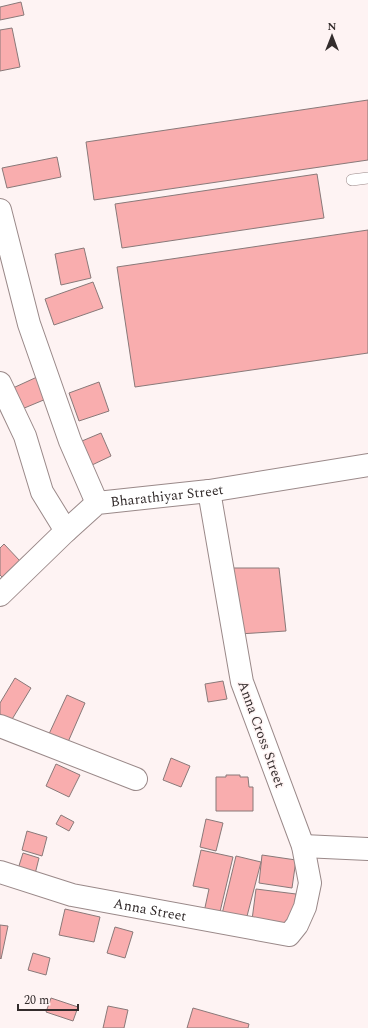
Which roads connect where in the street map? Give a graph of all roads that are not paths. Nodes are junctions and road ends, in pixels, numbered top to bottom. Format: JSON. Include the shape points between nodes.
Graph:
{"nodes":[{"id":1,"x":368,"y":178,"type":"edge"},
{"id":2,"x":352,"y":180,"type":"dead end"},
{"id":3,"x":0,"y":210,"type":"edge"},
{"id":4,"x":0,"y":383,"type":"edge"},
{"id":5,"x":368,"y":465,"type":"edge"},
{"id":6,"x":209,"y":492,"type":"junction"},
{"id":7,"x":97,"y":503,"type":"junction"},
{"id":8,"x":66,"y":531,"type":"junction"},
{"id":9,"x":0,"y":595,"type":"edge"},
{"id":10,"x":0,"y":726,"type":"edge"},
{"id":11,"x":136,"y":779,"type":"dead end"},
{"id":12,"x":303,"y":846,"type":"junction"},
{"id":13,"x":368,"y":849,"type":"edge"},
{"id":14,"x":0,"y":872,"type":"edge"},
{"id":15,"x":297,"y":925,"type":"joint"}],
"edges":[{"from":1,"to":2,"type":"lane"},
{"from":3,"to":7,"type":"street","via":[[29,324],[70,441]]},
{"from":4,"to":8,"type":"street","via":[[25,436],[42,492]]},
{"from":5,"to":6,"type":"street","name":"Bharathiyar Street"},
{"from":6,"to":7,"type":"street","name":"Bharathiyar Street"},
{"from":6,"to":12,"type":"street","name":"Anna Cross Street","via":[[242,682]]},
{"from":7,"to":8,"type":"street","name":"Bharathiyar Street"},
{"from":8,"to":9,"type":"street","name":"Bharathiyar Street"},
{"from":10,"to":11,"type":"street"},
{"from":12,"to":13,"type":"street"},
{"from":12,"to":15,"type":"street","name":"Anna Cross Street","via":[[310,883]]},
{"from":14,"to":15,"type":"street","name":"Anna Street","via":[[72,895],[289,934]]}]}
